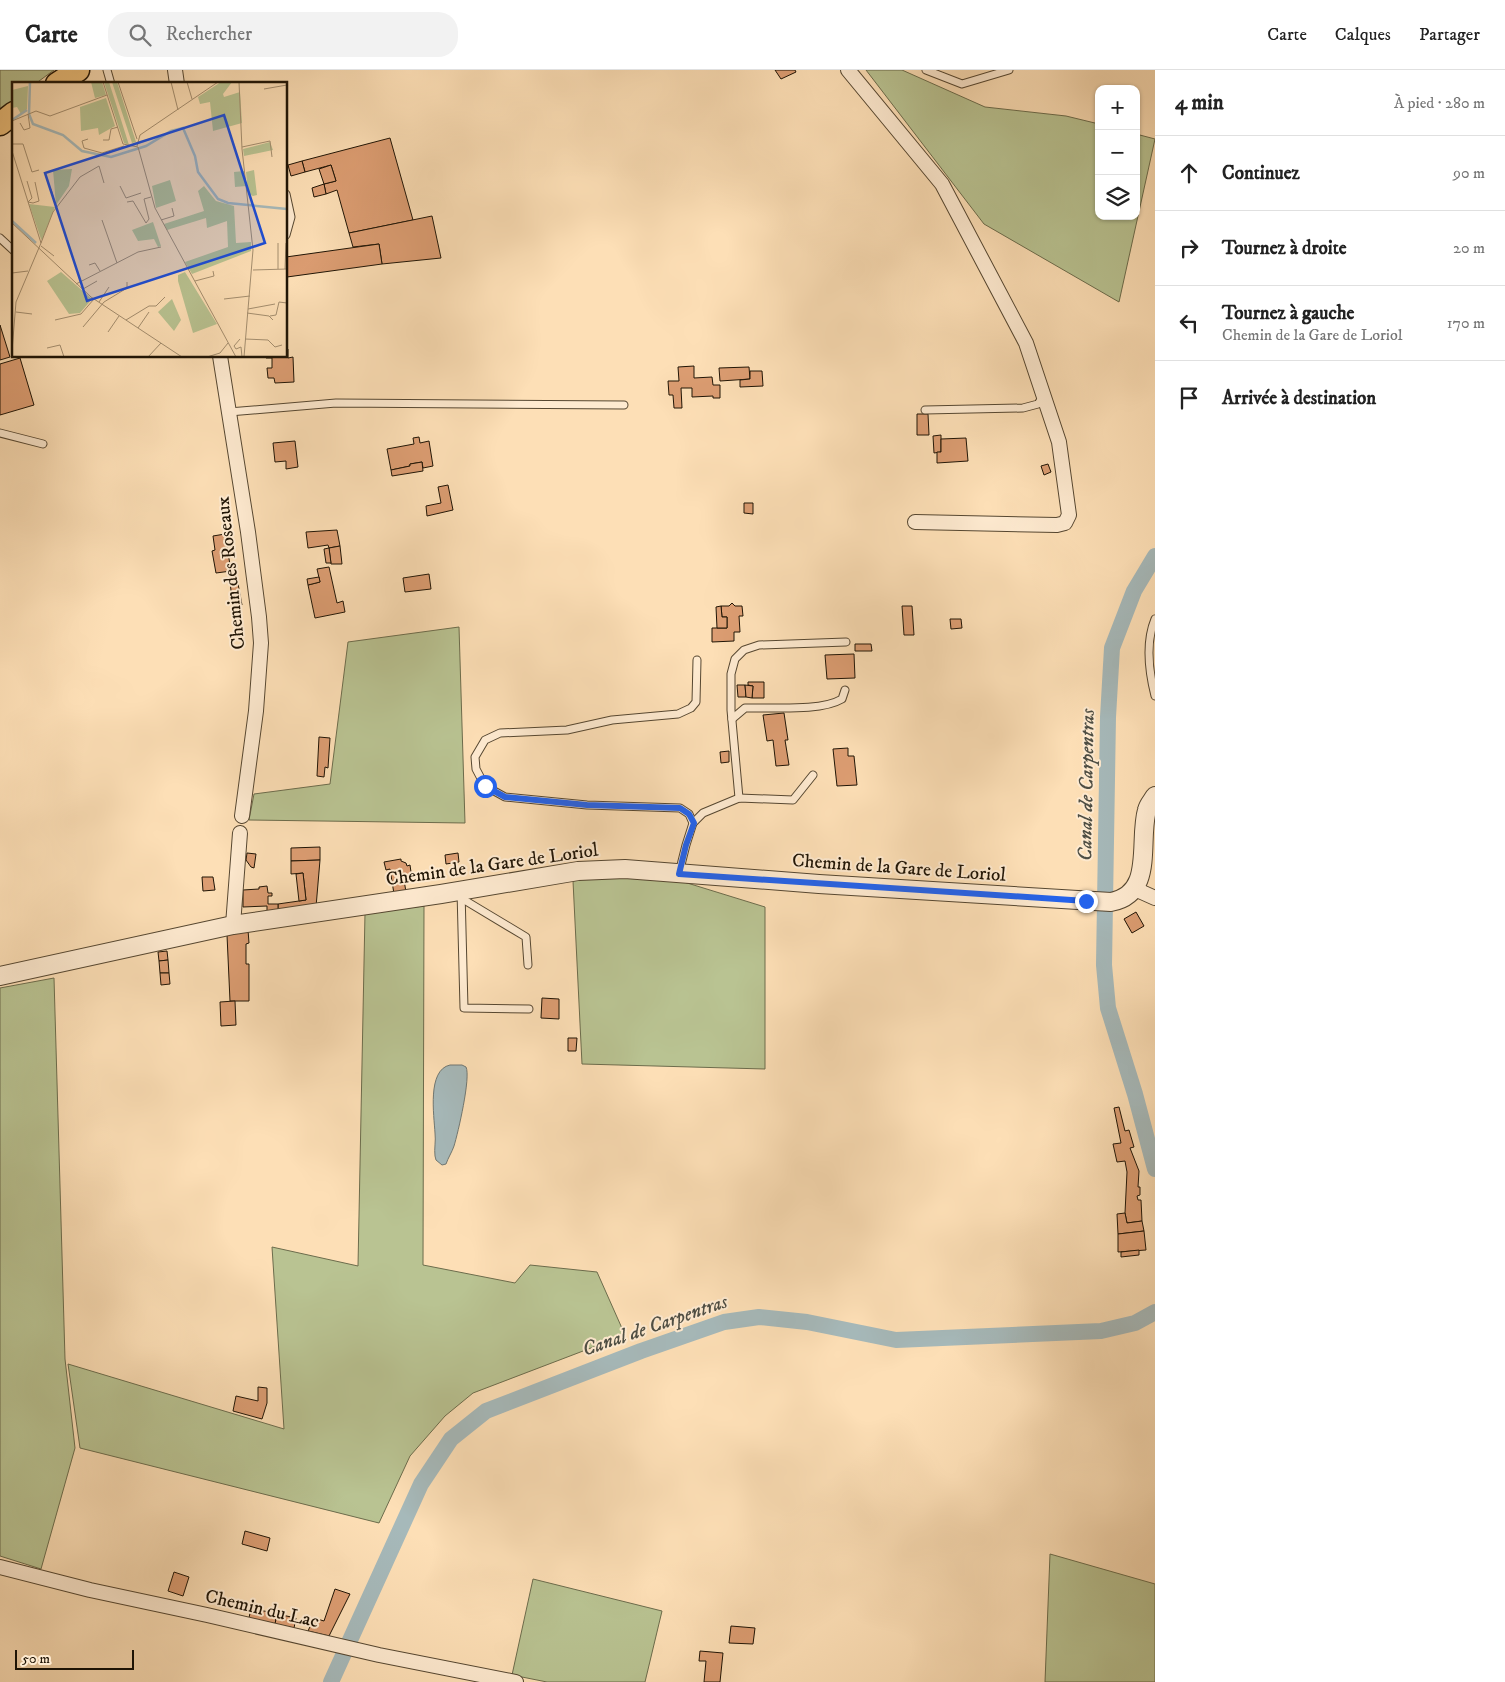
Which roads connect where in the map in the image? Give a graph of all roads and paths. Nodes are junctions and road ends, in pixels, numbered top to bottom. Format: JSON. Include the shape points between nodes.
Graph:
{"nodes":[{"id":1,"x":78,"y":70,"type":"edge"},
{"id":2,"x":848,"y":70,"type":"edge"},
{"id":3,"x":926,"y":70,"type":"edge"},
{"id":4,"x":1009,"y":70,"type":"edge"},
{"id":5,"x":60,"y":82,"type":"edge"},
{"id":6,"x":12,"y":115,"type":"edge"},
{"id":7,"x":0,"y":124,"type":"edge"},
{"id":8,"x":288,"y":203,"type":"edge"},
{"id":9,"x":288,"y":228,"type":"edge"},
{"id":10,"x":0,"y":238,"type":"edge"},
{"id":11,"x":12,"y":249,"type":"edge"},
{"id":12,"x":220,"y":358,"type":"edge"},
{"id":13,"x":1044,"y":396,"type":"junction"},
{"id":14,"x":624,"y":405,"type":"dead end"},
{"id":15,"x":925,"y":410,"type":"dead end"},
{"id":16,"x":229,"y":412,"type":"junction"},
{"id":17,"x":0,"y":433,"type":"edge"},
{"id":18,"x":43,"y":444,"type":"dead end"},
{"id":19,"x":915,"y":522,"type":"dead end"},
{"id":20,"x":1155,"y":619,"type":"edge"},
{"id":21,"x":846,"y":642,"type":"dead end"},
{"id":22,"x":697,"y":660,"type":"dead end"},
{"id":23,"x":845,"y":690,"type":"dead end"},
{"id":24,"x":1155,"y":696,"type":"edge"},
{"id":25,"x":732,"y":720,"type":"junction"},
{"id":26,"x":813,"y":775,"type":"dead end"},
{"id":27,"x":1155,"y":796,"type":"edge"},
{"id":28,"x":739,"y":798,"type":"junction"},
{"id":29,"x":242,"y":816,"type":"dead end"},
{"id":30,"x":694,"y":823,"type":"junction"},
{"id":31,"x":240,"y":833,"type":"dead end"},
{"id":32,"x":679,"y":874,"type":"junction"},
{"id":33,"x":1136,"y":889,"type":"junction"},
{"id":34,"x":461,"y":894,"type":"junction"},
{"id":35,"x":1155,"y":898,"type":"edge"},
{"id":36,"x":233,"y":925,"type":"junction"},
{"id":37,"x":528,"y":965,"type":"dead end"},
{"id":38,"x":0,"y":976,"type":"edge"},
{"id":39,"x":529,"y":1009,"type":"dead end"},
{"id":40,"x":0,"y":1567,"type":"edge"},
{"id":41,"x":516,"y":1682,"type":"edge"}],
"edges":[{"from":1,"to":5,"type":"main road"},
{"from":2,"to":13,"type":"street","via":[[942,184],[1026,343]]},
{"from":3,"to":4,"type":"lane","via":[[962,84]]},
{"from":6,"to":7,"type":"main road"},
{"from":8,"to":9,"type":"lane","via":[[291,217]]},
{"from":10,"to":11,"type":"lane"},
{"from":12,"to":16,"type":"street","name":"Chemin des Roseaux"},
{"from":13,"to":15,"type":"lane","via":[[1038,404],[1023,408]]},
{"from":13,"to":19,"type":"street","via":[[1059,442],[1069,515],[1065,523]]},
{"from":14,"to":16,"type":"lane","via":[[336,403]]},
{"from":16,"to":29,"type":"street","name":"Chemin des Roseaux","via":[[261,643]]},
{"from":17,"to":18,"type":"lane"},
{"from":20,"to":24,"type":"lane","via":[[1150,630],[1149,672]]},
{"from":21,"to":25,"type":"lane","via":[[759,645],[744,650],[735,659],[731,674]]},
{"from":22,"to":30,"type":"lane","via":[[696,702],[678,714],[612,720],[567,730],[500,733],[485,740],[475,756],[476,769],[485,786],[505,797],[587,805],[680,808]]},
{"from":23,"to":25,"type":"lane","via":[[842,699],[833,704],[745,708]]},
{"from":25,"to":28,"type":"lane"},
{"from":26,"to":28,"type":"lane","via":[[793,800]]},
{"from":27,"to":33,"type":"street","via":[[1147,807],[1142,874]]},
{"from":28,"to":30,"type":"lane","via":[[703,813]]},
{"from":30,"to":32,"type":"lane"},
{"from":31,"to":36,"type":"street"},
{"from":32,"to":33,"type":"street","name":"Chemin de la Gare de Loriol","via":[[1103,902],[1121,900]]},
{"from":32,"to":34,"type":"street","name":"Chemin de la Gare de Loriol","via":[[625,869],[578,870]]},
{"from":33,"to":35,"type":"street"},
{"from":34,"to":36,"type":"street","name":"Chemin de la Gare de Loriol"},
{"from":34,"to":37,"type":"lane","via":[[526,937]]},
{"from":34,"to":39,"type":"lane","via":[[464,1008]]},
{"from":36,"to":38,"type":"street","name":"Chemin de la Gare de Loriol"},
{"from":40,"to":41,"type":"street","name":"Chemin du Lac","via":[[354,1649]]}]}
